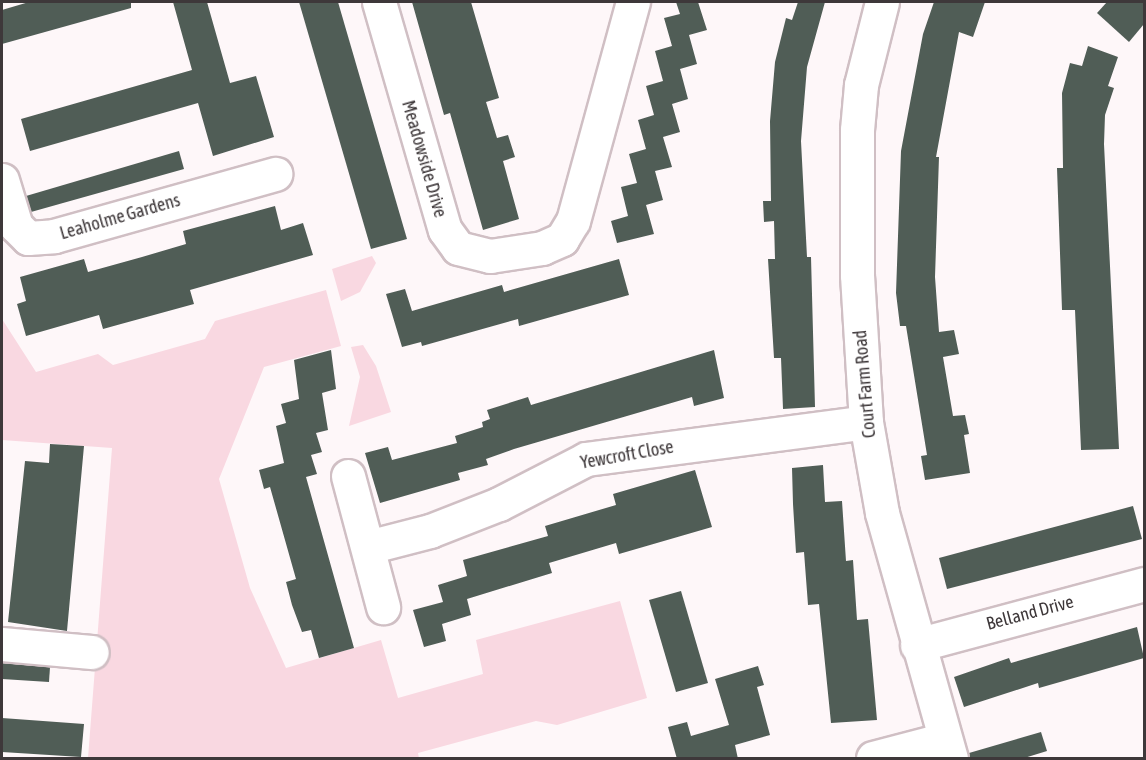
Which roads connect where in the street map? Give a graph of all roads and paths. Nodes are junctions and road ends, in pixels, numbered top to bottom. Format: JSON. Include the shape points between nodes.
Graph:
{"nodes":[{"id":1,"x":379,"y":2,"type":"edge"},
{"id":2,"x":633,"y":2,"type":"edge"},
{"id":3,"x":882,"y":2,"type":"edge"},
{"id":4,"x":275,"y":174,"type":"dead end"},
{"id":5,"x":2,"y":180,"type":"edge"},
{"id":6,"x":866,"y":422,"type":"junction"},
{"id":7,"x":348,"y":476,"type":"dead end"},
{"id":8,"x":368,"y":547,"type":"junction"},
{"id":9,"x":1144,"y":585,"type":"edge"},
{"id":10,"x":383,"y":607,"type":"dead end"},
{"id":11,"x":2,"y":644,"type":"edge"},
{"id":12,"x":917,"y":645,"type":"junction"},
{"id":13,"x":92,"y":652,"type":"dead end"},
{"id":14,"x":948,"y":748,"type":"edge"},
{"id":15,"x":873,"y":759,"type":"edge"}],
"edges":[{"from":1,"to":2,"type":"street","name":"Meadowside Drive","via":[[445,230],[458,248],[490,256],[542,248],[562,239],[573,221]]},
{"from":3,"to":6,"type":"street","name":"Court Farm Road","via":[[861,85],[857,130],[857,275]]},
{"from":4,"to":5,"type":"street","name":"Leaholme Gardens","via":[[54,236],[28,238],[16,226]]},
{"from":6,"to":8,"type":"street","name":"Yewcroft Close","via":[[586,459],[489,508],[430,531]]},
{"from":6,"to":12,"type":"street","name":"Court Farm Road","via":[[882,513]]},
{"from":7,"to":8,"type":"street"},
{"from":8,"to":10,"type":"street"},
{"from":9,"to":12,"type":"street","name":"Belland Drive"},
{"from":11,"to":13,"type":"street"},
{"from":12,"to":14,"type":"street","name":"Court Farm Road"},
{"from":14,"to":15,"type":"street"}]}
